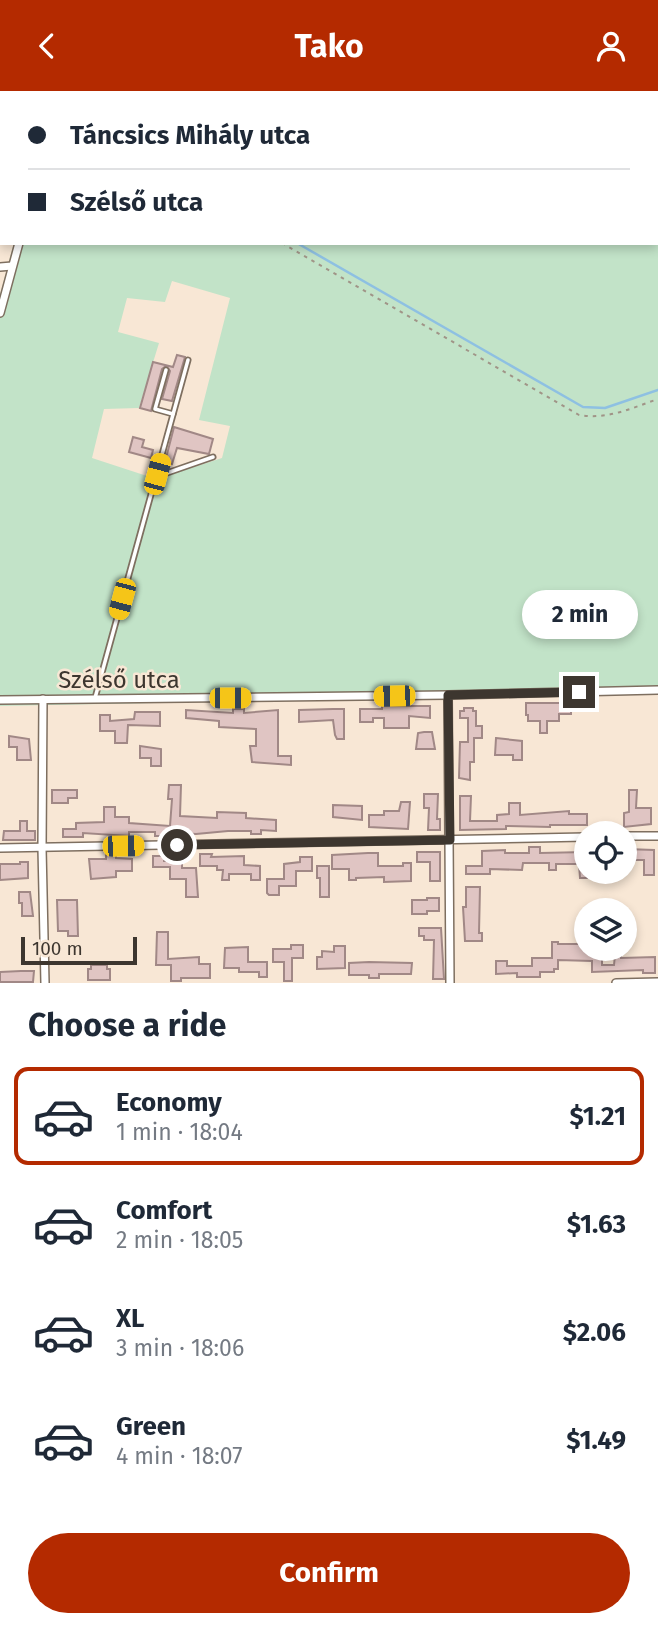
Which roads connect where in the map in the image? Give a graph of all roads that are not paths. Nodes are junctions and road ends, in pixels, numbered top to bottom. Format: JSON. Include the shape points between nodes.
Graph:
{"nodes":[{"id":1,"x":18,"y":245,"type":"edge"},
{"id":2,"x":12,"y":266,"type":"junction"},
{"id":3,"x":0,"y":267,"type":"edge"},
{"id":4,"x":0,"y":313,"type":"edge"},
{"id":5,"x":188,"y":360,"type":"dead end"},
{"id":6,"x":166,"y":370,"type":"dead end"},
{"id":7,"x":173,"y":414,"type":"junction"},
{"id":8,"x":213,"y":457,"type":"dead end"},
{"id":9,"x":157,"y":474,"type":"junction"},
{"id":10,"x":658,"y":690,"type":"edge"},
{"id":11,"x":448,"y":695,"type":"junction"},
{"id":12,"x":43,"y":699,"type":"junction"},
{"id":13,"x":0,"y":700,"type":"edge"},
{"id":14,"x":94,"y":700,"type":"junction"},
{"id":15,"x":637,"y":836,"type":"edge"},
{"id":16,"x":658,"y":836,"type":"edge"},
{"id":17,"x":574,"y":837,"type":"edge"},
{"id":18,"x":450,"y":840,"type":"junction"},
{"id":19,"x":0,"y":848,"type":"edge"},
{"id":20,"x":41,"y":848,"type":"junction"},
{"id":21,"x":658,"y":982,"type":"edge"},
{"id":22,"x":45,"y":983,"type":"edge"},
{"id":23,"x":450,"y":983,"type":"edge"},
{"id":24,"x":616,"y":983,"type":"edge"}],
"edges":[{"from":1,"to":2,"type":"street"},
{"from":2,"to":3,"type":"street"},
{"from":2,"to":4,"type":"street"},
{"from":5,"to":7,"type":"lane"},
{"from":6,"to":7,"type":"lane","via":[[155,409]]},
{"from":7,"to":9,"type":"lane"},
{"from":8,"to":9,"type":"lane"},
{"from":9,"to":14,"type":"lane"},
{"from":10,"to":11,"type":"street","name":"Szélső utca"},
{"from":11,"to":14,"type":"street","name":"Szélső utca"},
{"from":11,"to":18,"type":"street"},
{"from":12,"to":13,"type":"street","name":"Szélső utca"},
{"from":12,"to":14,"type":"street","name":"Szélső utca"},
{"from":12,"to":20,"type":"street"},
{"from":15,"to":16,"type":"street"},
{"from":17,"to":18,"type":"street"},
{"from":18,"to":20,"type":"street"},
{"from":18,"to":23,"type":"street"},
{"from":19,"to":20,"type":"street"},
{"from":20,"to":22,"type":"street"},
{"from":21,"to":24,"type":"street"}]}
